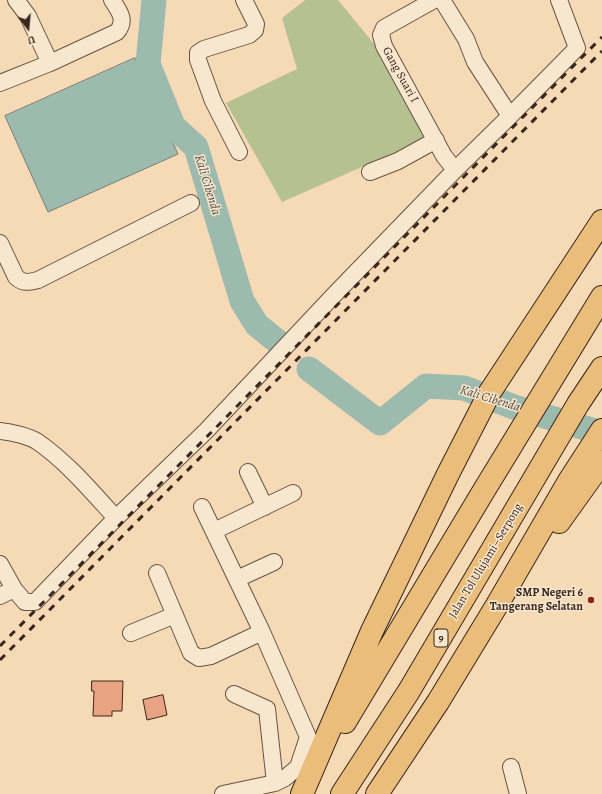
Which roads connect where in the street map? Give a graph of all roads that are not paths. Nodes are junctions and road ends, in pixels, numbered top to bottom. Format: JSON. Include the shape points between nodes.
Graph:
{"nodes":[{"id":1,"x":16,"y":0,"type":"edge"},
{"id":2,"x":112,"y":0,"type":"edge"},
{"id":3,"x":244,"y":0,"type":"edge"},
{"id":4,"x":434,"y":0,"type":"edge"},
{"id":5,"x":442,"y":0,"type":"edge"},
{"id":6,"x":559,"y":0,"type":"edge"},
{"id":7,"x":50,"y":63,"type":"junction"},
{"id":8,"x":0,"y":82,"type":"edge"},
{"id":9,"x":510,"y":116,"type":"junction"},
{"id":10,"x":436,"y":140,"type":"junction"},
{"id":11,"x":240,"y":152,"type":"dead end"},
{"id":12,"x":455,"y":170,"type":"junction"},
{"id":13,"x":370,"y":172,"type":"dead end"},
{"id":14,"x":191,"y":203,"type":"dead end"},
{"id":15,"x":602,"y":221,"type":"edge"},
{"id":16,"x":0,"y":243,"type":"edge"},
{"id":17,"x":602,"y":297,"type":"edge"},
{"id":18,"x":602,"y":368,"type":"edge"},
{"id":19,"x":0,"y":430,"type":"edge"},
{"id":20,"x":602,"y":430,"type":"edge"},
{"id":21,"x":602,"y":462,"type":"edge"},
{"id":22,"x":248,"y":472,"type":"dead end"},
{"id":23,"x":577,"y":484,"type":"junction"},
{"id":24,"x":293,"y":493,"type":"dead end"},
{"id":25,"x":202,"y":507,"type":"dead end"},
{"id":26,"x":265,"y":507,"type":"junction"},
{"id":27,"x":116,"y":518,"type":"junction"},
{"id":28,"x":214,"y":531,"type":"junction"},
{"id":29,"x":274,"y":562,"type":"dead end"},
{"id":30,"x":0,"y":564,"type":"edge"},
{"id":31,"x":157,"y":573,"type":"dead end"},
{"id":32,"x":237,"y":580,"type":"junction"},
{"id":33,"x":7,"y":592,"type":"edge"},
{"id":34,"x":175,"y":615,"type":"junction"},
{"id":35,"x":262,"y":632,"type":"junction"},
{"id":36,"x":131,"y":633,"type":"dead end"},
{"id":37,"x":234,"y":694,"type":"dead end"},
{"id":38,"x":511,"y":767,"type":"dead end"},
{"id":39,"x":275,"y":783,"type":"junction"},
{"id":40,"x":223,"y":794,"type":"edge"},
{"id":41,"x":302,"y":794,"type":"edge"},
{"id":42,"x":342,"y":794,"type":"edge"},
{"id":43,"x":377,"y":794,"type":"edge"},
{"id":44,"x":518,"y":794,"type":"edge"}],
"edges":[{"from":1,"to":7,"type":"street","via":[[32,22]]},
{"from":2,"to":7,"type":"street","via":[[122,16],[122,24],[117,32]]},
{"from":3,"to":11,"type":"street","via":[[256,24],[255,30],[249,35],[198,53],[198,60],[213,101]]},
{"from":4,"to":10,"type":"street","name":"Gang Suari I","via":[[384,28],[381,35],[384,46]]},
{"from":5,"to":9,"type":"street","via":[[466,39],[475,62]]},
{"from":6,"to":9,"type":"street","via":[[577,48]]},
{"from":7,"to":8,"type":"street"},
{"from":9,"to":12,"type":"street"},
{"from":10,"to":12,"type":"street","name":"Gang Suari I"},
{"from":10,"to":13,"type":"street"},
{"from":12,"to":27,"type":"street","via":[[206,431]]},
{"from":14,"to":16,"type":"street","via":[[28,283],[16,277]]},
{"from":15,"to":41,"type":"highway","via":[[490,392],[372,631]]},
{"from":17,"to":41,"type":"highway"},
{"from":18,"to":42,"type":"highway","name":"Jalan Tol Ulujami–Serpong","number":"9","via":[[578,404],[409,692]]},
{"from":19,"to":27,"type":"street","via":[[37,441],[67,466]]},
{"from":20,"to":23,"type":"highway"},
{"from":21,"to":23,"type":"highway"},
{"from":22,"to":26,"type":"street"},
{"from":23,"to":43,"type":"highway"},
{"from":24,"to":26,"type":"street"},
{"from":25,"to":28,"type":"street"},
{"from":26,"to":28,"type":"street"},
{"from":27,"to":33,"type":"street","via":[[35,602],[25,602]]},
{"from":28,"to":32,"type":"street"},
{"from":29,"to":32,"type":"street"},
{"from":30,"to":33,"type":"street"},
{"from":31,"to":34,"type":"street"},
{"from":32,"to":35,"type":"street"},
{"from":34,"to":35,"type":"street","via":[[191,653],[199,658],[211,656]]},
{"from":34,"to":36,"type":"street"},
{"from":35,"to":39,"type":"street","via":[[308,737],[298,767]]},
{"from":37,"to":39,"type":"street","via":[[267,709]]},
{"from":38,"to":44,"type":"street"},
{"from":39,"to":40,"type":"street"}]}
